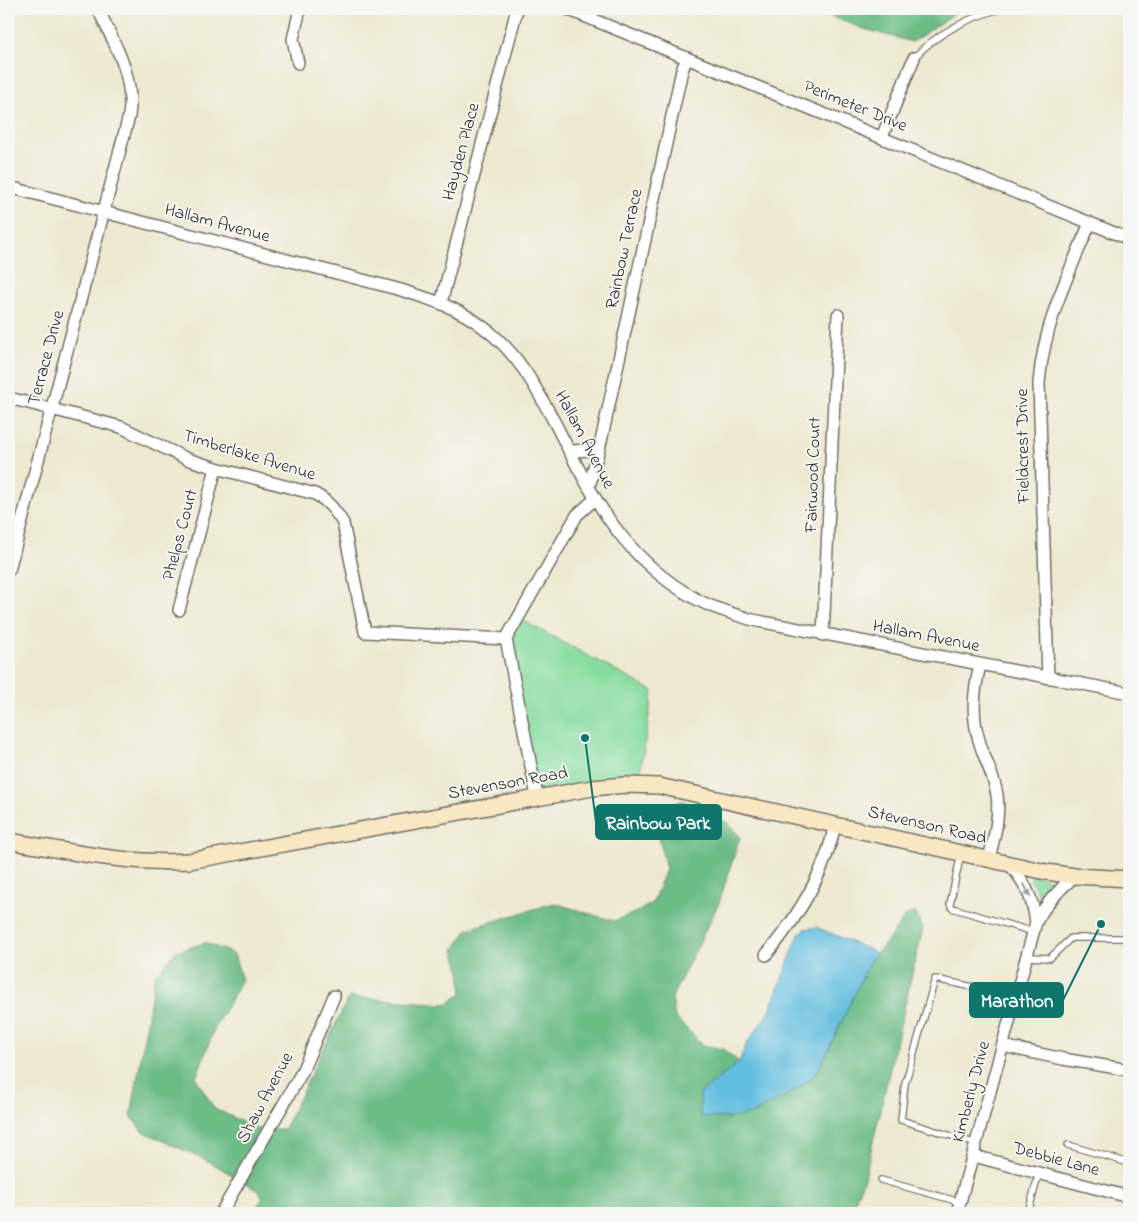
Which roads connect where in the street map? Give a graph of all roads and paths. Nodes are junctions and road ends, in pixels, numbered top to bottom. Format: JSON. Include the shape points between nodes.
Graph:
{"nodes":[{"id":1,"x":98,"y":9,"type":"edge"},
{"id":2,"x":300,"y":9,"type":"edge"},
{"id":3,"x":517,"y":9,"type":"edge"},
{"id":4,"x":567,"y":9,"type":"edge"},
{"id":5,"x":1000,"y":9,"type":"edge"},
{"id":6,"x":687,"y":58,"type":"junction"},
{"id":7,"x":914,"y":58,"type":"joint"},
{"id":8,"x":298,"y":63,"type":"dead end"},
{"id":9,"x":882,"y":137,"type":"junction"},
{"id":10,"x":9,"y":187,"type":"edge"},
{"id":11,"x":104,"y":212,"type":"junction"},
{"id":12,"x":1090,"y":223,"type":"junction"},
{"id":13,"x":1129,"y":239,"type":"edge"},
{"id":14,"x":441,"y":303,"type":"junction"},
{"id":15,"x":838,"y":316,"type":"dead end"},
{"id":16,"x":9,"y":398,"type":"edge"},
{"id":17,"x":51,"y":409,"type":"junction"},
{"id":18,"x":598,"y":448,"type":"junction"},
{"id":19,"x":569,"y":451,"type":"junction"},
{"id":20,"x":216,"y":468,"type":"junction"},
{"id":21,"x":589,"y":487,"type":"junction"},
{"id":22,"x":595,"y":499,"type":"junction"},
{"id":23,"x":9,"y":570,"type":"edge"},
{"id":24,"x":179,"y":610,"type":"dead end"},
{"id":25,"x":823,"y":635,"type":"junction"},
{"id":26,"x":506,"y":639,"type":"junction"},
{"id":27,"x":980,"y":665,"type":"junction"},
{"id":28,"x":1048,"y":678,"type":"junction"},
{"id":29,"x":1129,"y":693,"type":"edge"},
{"id":30,"x":537,"y":797,"type":"junction"},
{"id":31,"x":835,"y":825,"type":"junction"},
{"id":32,"x":9,"y":841,"type":"edge"},
{"id":33,"x":961,"y":853,"type":"junction"},
{"id":34,"x":989,"y":859,"type":"junction"},
{"id":35,"x":1008,"y":863,"type":"junction"},
{"id":36,"x":1075,"y":876,"type":"junction"},
{"id":37,"x":1129,"y":879,"type":"edge"},
{"id":38,"x":1035,"y":927,"type":"junction"},
{"id":39,"x":1129,"y":938,"type":"edge"},
{"id":40,"x":766,"y":955,"type":"dead end"},
{"id":41,"x":1028,"y":956,"type":"junction"},
{"id":42,"x":334,"y":996,"type":"dead end"},
{"id":43,"x":1016,"y":996,"type":"junction"},
{"id":44,"x":1003,"y":1046,"type":"junction"},
{"id":45,"x":1129,"y":1070,"type":"edge"},
{"id":46,"x":1068,"y":1145,"type":"dead end"},
{"id":47,"x":975,"y":1150,"type":"junction"},
{"id":48,"x":1129,"y":1163,"type":"edge"},
{"id":49,"x":1038,"y":1173,"type":"junction"},
{"id":50,"x":881,"y":1180,"type":"dead end"},
{"id":51,"x":1129,"y":1197,"type":"edge"},
{"id":52,"x":959,"y":1208,"type":"edge"},
{"id":53,"x":221,"y":1213,"type":"edge"},
{"id":54,"x":1028,"y":1213,"type":"edge"}],
"edges":[{"from":1,"to":11,"type":"street","name":"Terrace Drive","via":[[125,66],[131,104]]},
{"from":2,"to":8,"type":"street","via":[[293,39]]},
{"from":3,"to":14,"type":"street","name":"Hayden Place"},
{"from":4,"to":6,"type":"street","name":"Perimeter Drive"},
{"from":5,"to":7,"type":"lane","via":[[944,34]]},
{"from":6,"to":9,"type":"street","name":"Perimeter Drive"},
{"from":6,"to":18,"type":"street","name":"Rainbow Terrace"},
{"from":7,"to":9,"type":"street"},
{"from":9,"to":12,"type":"street","name":"Perimeter Drive"},
{"from":10,"to":11,"type":"street","name":"Hallam Avenue"},
{"from":11,"to":14,"type":"street","name":"Hallam Avenue"},
{"from":11,"to":17,"type":"street","name":"Terrace Drive"},
{"from":12,"to":13,"type":"street","name":"Perimeter Drive"},
{"from":12,"to":28,"type":"street","name":"Fieldcrest Drive","via":[[1049,324],[1041,356],[1039,384]]},
{"from":14,"to":19,"type":"street","name":"Hallam Avenue","via":[[484,327],[511,352],[540,393]]},
{"from":15,"to":25,"type":"street","name":"Fairwood Court"},
{"from":16,"to":17,"type":"street","name":"Timberlake Avenue"},
{"from":17,"to":20,"type":"street","name":"Timberlake Avenue","via":[[121,427],[187,459]]},
{"from":17,"to":23,"type":"street","name":"Terrace Drive"},
{"from":18,"to":19,"type":"street"},
{"from":18,"to":21,"type":"street","name":"Rainbow Terrace"},
{"from":19,"to":21,"type":"street","name":"Hallam Avenue"},
{"from":20,"to":24,"type":"street","name":"Phelps Court"},
{"from":20,"to":26,"type":"street","name":"Timberlake Avenue","via":[[314,494],[335,509],[348,543],[365,632]]},
{"from":21,"to":22,"type":"street","name":"Hallam Avenue"},
{"from":22,"to":25,"type":"street","name":"Hallam Avenue","via":[[636,553],[665,579],[697,599],[753,620]]},
{"from":22,"to":26,"type":"street","via":[[577,515]]},
{"from":25,"to":27,"type":"street","name":"Hallam Avenue"},
{"from":26,"to":30,"type":"street"},
{"from":27,"to":28,"type":"street","name":"Hallam Avenue"},
{"from":27,"to":34,"type":"street","via":[[974,713],[998,806]]},
{"from":28,"to":29,"type":"street","name":"Hallam Avenue"},
{"from":30,"to":31,"type":"main road","name":"Stevenson Road","via":[[617,786],[660,786]]},
{"from":30,"to":32,"type":"main road","name":"Stevenson Road","via":[[189,861],[112,859]]},
{"from":31,"to":33,"type":"main road","name":"Stevenson Road"},
{"from":31,"to":40,"type":"street","via":[[819,876],[803,905]]},
{"from":33,"to":34,"type":"main road","name":"Stevenson Road"},
{"from":33,"to":38,"type":"lane","via":[[950,904],[952,908]]},
{"from":34,"to":35,"type":"main road","name":"Stevenson Road"},
{"from":35,"to":36,"type":"main road","name":"Stevenson Road"},
{"from":35,"to":38,"type":"street","name":"Kimberly Drive","one_way":true,"via":[[1030,895]]},
{"from":36,"to":37,"type":"main road","name":"Stevenson Road"},
{"from":36,"to":38,"type":"street","name":"Kimberly Drive","via":[[1046,904]]},
{"from":38,"to":41,"type":"street","name":"Kimberly Drive"},
{"from":39,"to":41,"type":"lane","via":[[1071,938],[1050,958]]},
{"from":41,"to":43,"type":"street","name":"Kimberly Drive"},
{"from":42,"to":53,"type":"street","name":"Shaw Avenue","via":[[302,1072]]},
{"from":43,"to":44,"type":"street","name":"Kimberly Drive"},
{"from":43,"to":47,"type":"lane","via":[[935,979],[905,1084],[901,1120]]},
{"from":44,"to":45,"type":"street"},
{"from":44,"to":47,"type":"street","name":"Kimberly Drive"},
{"from":46,"to":48,"type":"lane"},
{"from":47,"to":49,"type":"street","name":"Debbie Lane"},
{"from":47,"to":52,"type":"street","name":"Kimberly Drive"},
{"from":49,"to":51,"type":"street","name":"Debbie Lane"},
{"from":49,"to":54,"type":"lane"},
{"from":50,"to":52,"type":"lane"}]}
